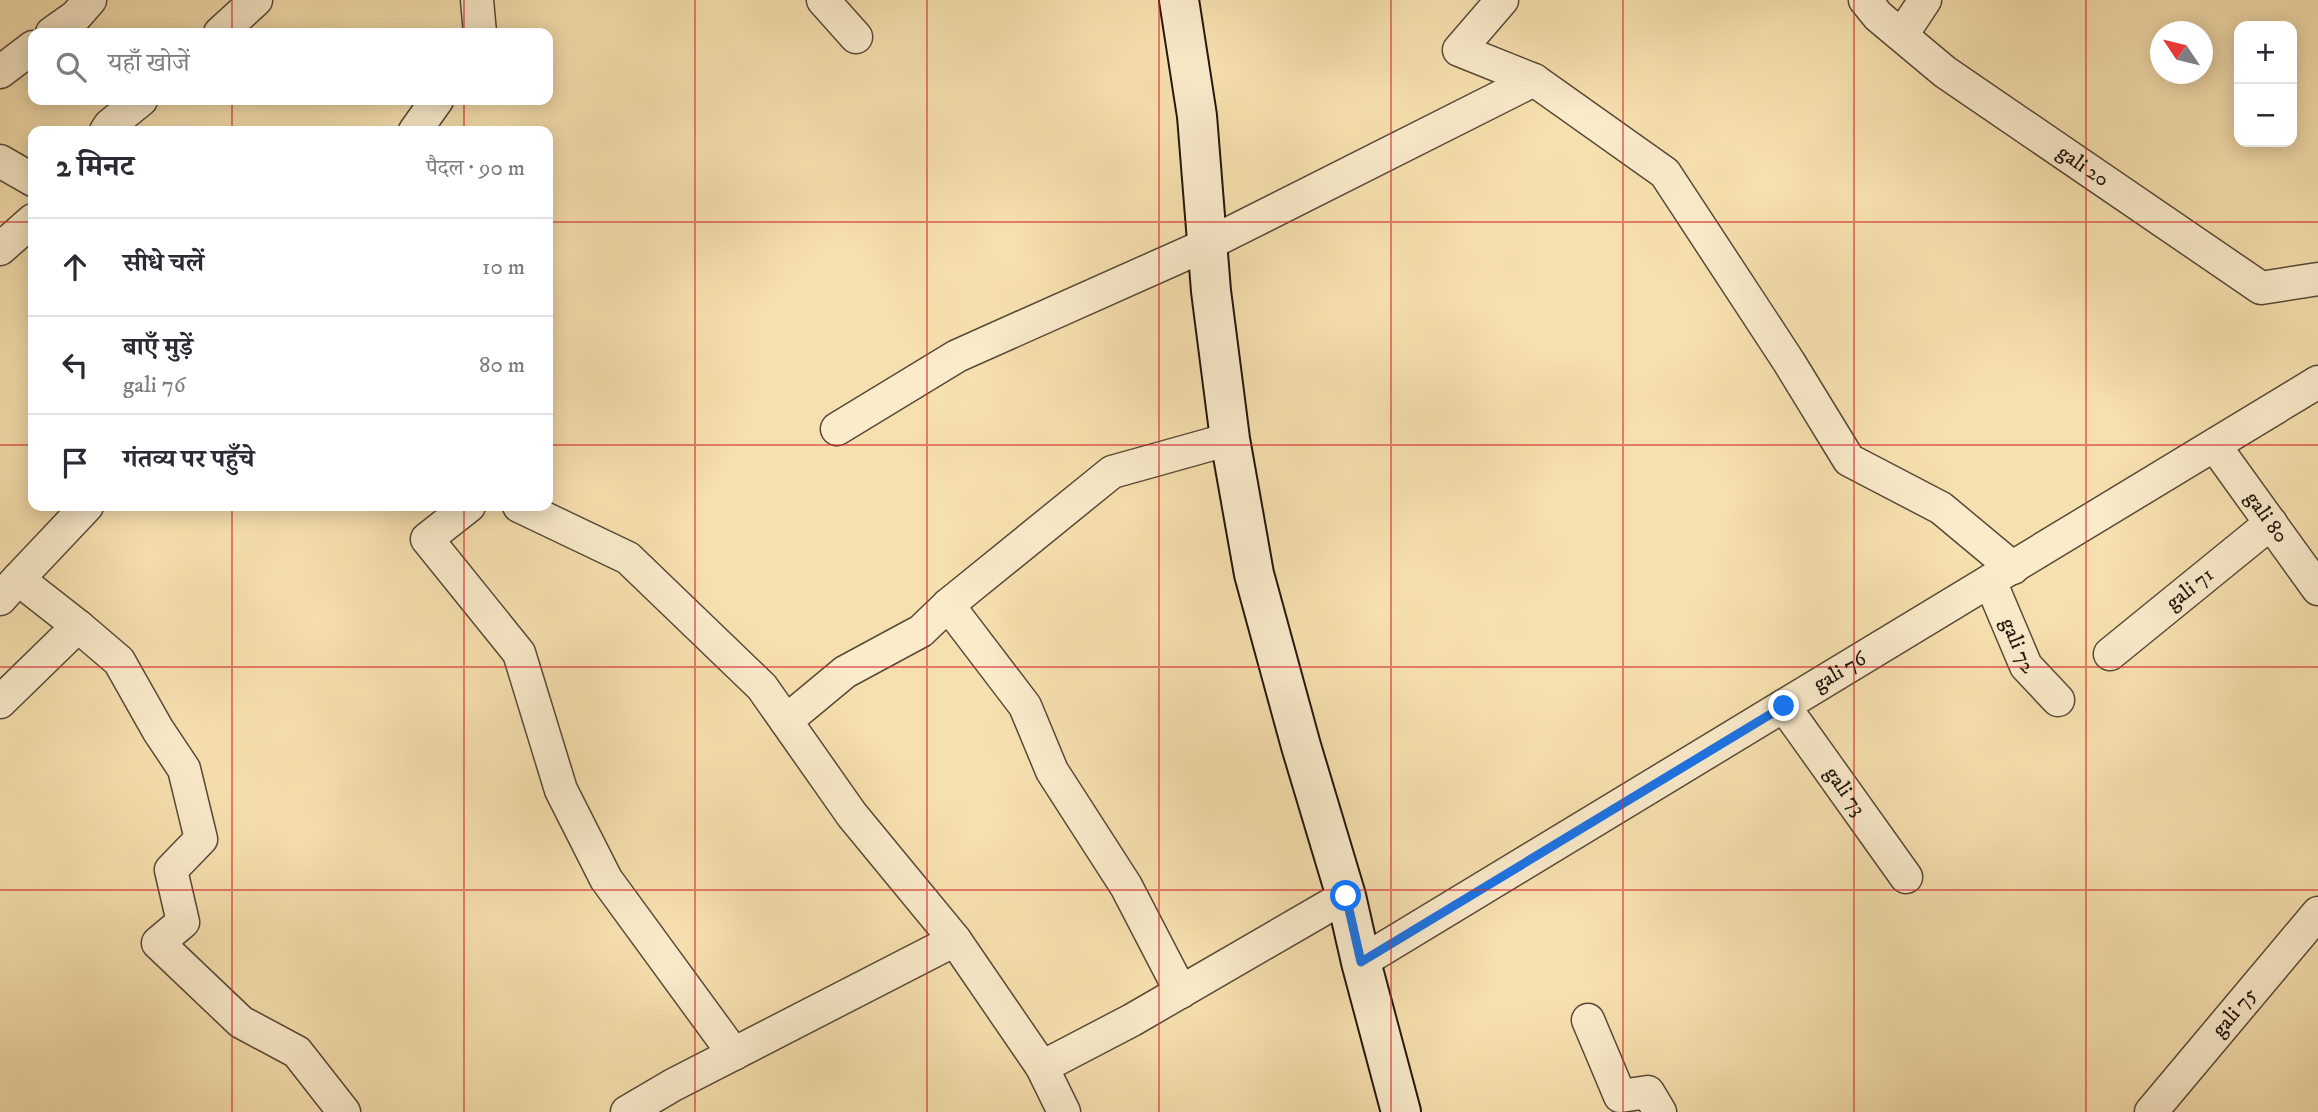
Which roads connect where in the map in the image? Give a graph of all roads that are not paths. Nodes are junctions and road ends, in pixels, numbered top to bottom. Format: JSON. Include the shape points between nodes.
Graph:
{"nodes":[{"id":1,"x":90,"y":0,"type":"edge"},
{"id":2,"x":256,"y":0,"type":"edge"},
{"id":3,"x":477,"y":0,"type":"edge"},
{"id":4,"x":823,"y":0,"type":"edge"},
{"id":5,"x":1179,"y":0,"type":"edge"},
{"id":6,"x":1502,"y":0,"type":"edge"},
{"id":7,"x":1865,"y":0,"type":"edge"},
{"id":8,"x":1925,"y":0,"type":"edge"},
{"id":9,"x":59,"y":28,"type":"edge"},
{"id":10,"x":225,"y":28,"type":"edge"},
{"id":11,"x":480,"y":28,"type":"edge"},
{"id":12,"x":1902,"y":35,"type":"junction"},
{"id":13,"x":856,"y":37,"type":"dead end"},
{"id":14,"x":28,"y":51,"type":"edge"},
{"id":15,"x":0,"y":72,"type":"edge"},
{"id":16,"x":1534,"y":80,"type":"junction"},
{"id":17,"x":135,"y":105,"type":"edge"},
{"id":18,"x":433,"y":105,"type":"edge"},
{"id":19,"x":109,"y":126,"type":"edge"},
{"id":20,"x":419,"y":126,"type":"edge"},
{"id":21,"x":0,"y":161,"type":"edge"},
{"id":22,"x":28,"y":177,"type":"edge"},
{"id":23,"x":28,"y":224,"type":"edge"},
{"id":24,"x":1208,"y":244,"type":"junction"},
{"id":25,"x":0,"y":249,"type":"edge"},
{"id":26,"x":2318,"y":279,"type":"edge"},
{"id":27,"x":2318,"y":382,"type":"edge"},
{"id":28,"x":837,"y":429,"type":"dead end"},
{"id":29,"x":1230,"y":439,"type":"junction"},
{"id":30,"x":2215,"y":446,"type":"junction"},
{"id":31,"x":82,"y":511,"type":"edge"},
{"id":32,"x":463,"y":511,"type":"edge"},
{"id":33,"x":529,"y":511,"type":"edge"},
{"id":34,"x":2271,"y":523,"type":"junction"},
{"id":35,"x":2001,"y":574,"type":"junction"},
{"id":36,"x":9,"y":589,"type":"edge"},
{"id":37,"x":2318,"y":589,"type":"edge"},
{"id":38,"x":948,"y":605,"type":"junction"},
{"id":39,"x":78,"y":626,"type":"junction"},
{"id":40,"x":2110,"y":654,"type":"dead end"},
{"id":41,"x":2058,"y":700,"type":"dead end"},
{"id":42,"x":0,"y":702,"type":"edge"},
{"id":43,"x":1784,"y":706,"type":"junction"},
{"id":44,"x":786,"y":721,"type":"junction"},
{"id":45,"x":1906,"y":877,"type":"dead end"},
{"id":46,"x":1346,"y":896,"type":"junction"},
{"id":47,"x":2318,"y":913,"type":"edge"},
{"id":48,"x":955,"y":940,"type":"junction"},
{"id":49,"x":1361,"y":962,"type":"junction"},
{"id":50,"x":1181,"y":992,"type":"junction"},
{"id":51,"x":1588,"y":1020,"type":"dead end"},
{"id":52,"x":734,"y":1054,"type":"junction"},
{"id":53,"x":1042,"y":1067,"type":"junction"},
{"id":54,"x":344,"y":1112,"type":"edge"},
{"id":55,"x":627,"y":1112,"type":"edge"},
{"id":56,"x":1064,"y":1112,"type":"edge"},
{"id":57,"x":1401,"y":1112,"type":"edge"},
{"id":58,"x":1660,"y":1112,"type":"edge"},
{"id":59,"x":2151,"y":1112,"type":"edge"}],
"edges":[{"from":1,"to":9,"type":"street"},
{"from":2,"to":10,"type":"street"},
{"from":3,"to":11,"type":"street"},
{"from":4,"to":13,"type":"street"},
{"from":5,"to":24,"type":"street"},
{"from":6,"to":16,"type":"street","via":[[1459,50]]},
{"from":7,"to":12,"type":"street","name":"gali 20"},
{"from":8,"to":12,"type":"street"},
{"from":12,"to":26,"type":"street","name":"gali 20","via":[[1945,72],[2261,288]]},
{"from":14,"to":15,"type":"street"},
{"from":16,"to":24,"type":"street"},
{"from":16,"to":35,"type":"street","via":[[1665,173],[1849,460],[1941,508]]},
{"from":17,"to":19,"type":"street"},
{"from":18,"to":20,"type":"street"},
{"from":21,"to":22,"type":"street"},
{"from":23,"to":25,"type":"street"},
{"from":24,"to":28,"type":"street","via":[[957,356]]},
{"from":24,"to":29,"type":"street"},
{"from":27,"to":30,"type":"street","name":"gali 76"},
{"from":29,"to":38,"type":"street","via":[[1112,472]]},
{"from":29,"to":46,"type":"street","via":[[1254,574]]},
{"from":30,"to":34,"type":"street","name":"gali 80"},
{"from":30,"to":35,"type":"street","name":"gali 76"},
{"from":31,"to":36,"type":"street"},
{"from":32,"to":52,"type":"street","via":[[428,539],[519,653],[561,790],[606,879]]},
{"from":33,"to":44,"type":"street","via":[[628,558],[762,687]]},
{"from":34,"to":37,"type":"street","name":"gali 80"},
{"from":34,"to":40,"type":"street","name":"gali 71"},
{"from":35,"to":41,"type":"street","name":"gali 72","via":[[2026,666]]},
{"from":35,"to":43,"type":"street","name":"gali 76"},
{"from":36,"to":39,"type":"street"},
{"from":38,"to":44,"type":"street","via":[[920,631],[845,672]]},
{"from":38,"to":50,"type":"street","via":[[1025,706],[1052,771],[1126,886]]},
{"from":39,"to":42,"type":"street"},
{"from":39,"to":54,"type":"street","via":[[119,661],[184,769],[201,839],[172,870],[183,922],[158,943],[241,1022],[298,1052]]},
{"from":43,"to":45,"type":"street","name":"gali 73"},
{"from":43,"to":49,"type":"street","name":"gali 76"},
{"from":44,"to":48,"type":"street","via":[[852,815]]},
{"from":46,"to":49,"type":"street"},
{"from":46,"to":50,"type":"street"},
{"from":47,"to":59,"type":"street","name":"gali 75"},
{"from":48,"to":52,"type":"street"},
{"from":48,"to":53,"type":"street"},
{"from":49,"to":57,"type":"street"},
{"from":50,"to":53,"type":"street"},
{"from":51,"to":58,"type":"street","via":[[1620,1096],[1648,1092]]},
{"from":52,"to":55,"type":"street"},
{"from":53,"to":56,"type":"street"}]}
